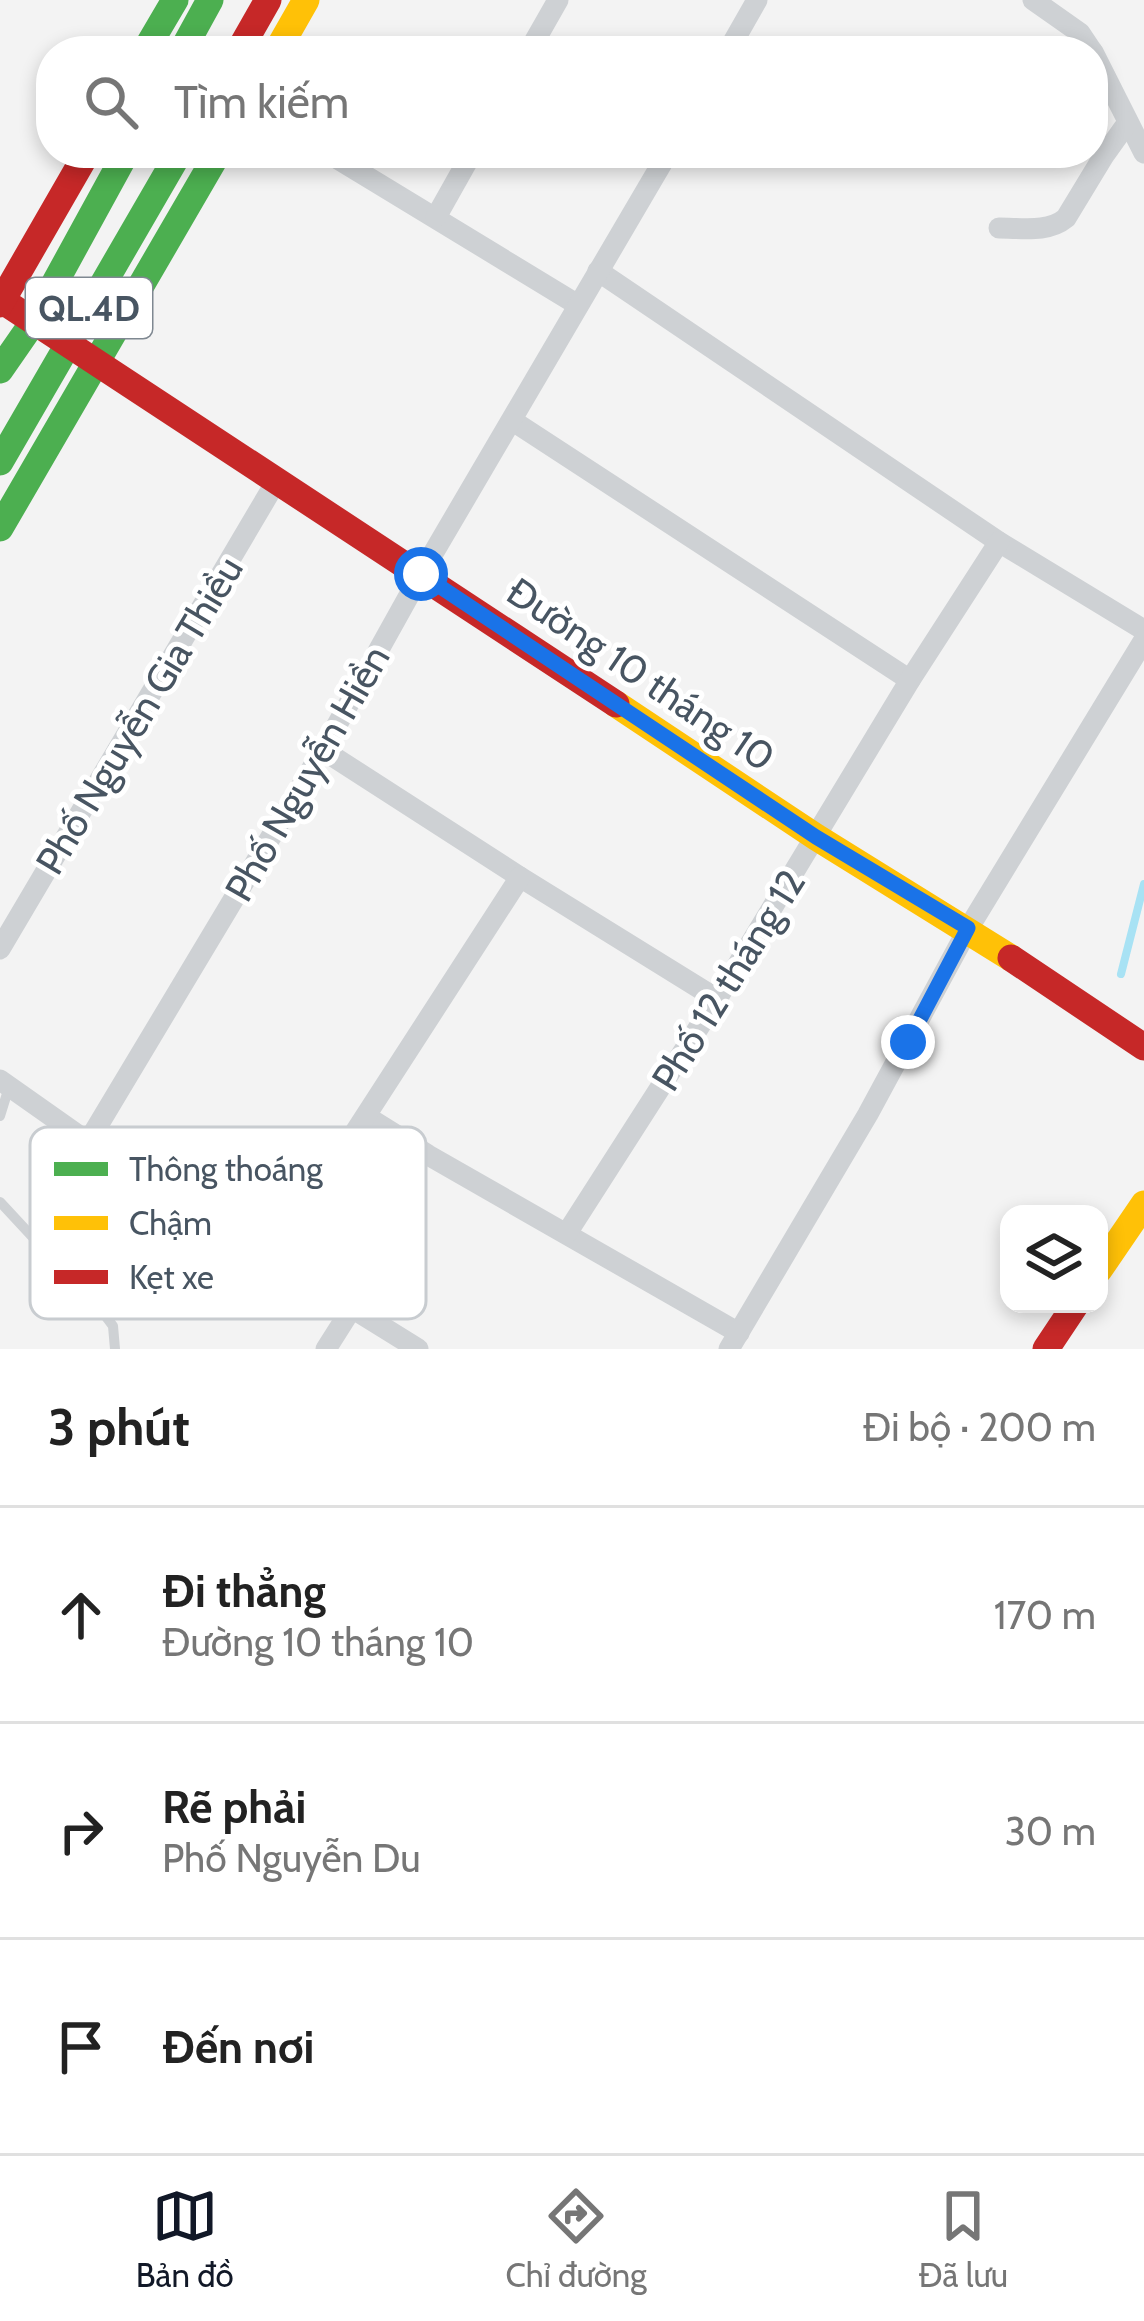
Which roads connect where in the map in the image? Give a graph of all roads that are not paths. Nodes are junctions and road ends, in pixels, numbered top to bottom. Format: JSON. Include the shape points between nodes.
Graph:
{"nodes":[{"id":1,"x":175,"y":0,"type":"edge"},
{"id":2,"x":210,"y":0,"type":"edge"},
{"id":3,"x":268,"y":0,"type":"edge"},
{"id":4,"x":306,"y":0,"type":"edge"},
{"id":5,"x":558,"y":0,"type":"edge"},
{"id":6,"x":757,"y":0,"type":"edge"},
{"id":7,"x":1033,"y":0,"type":"edge"},
{"id":8,"x":155,"y":36,"type":"edge"},
{"id":9,"x":190,"y":36,"type":"edge"},
{"id":10,"x":247,"y":36,"type":"edge"},
{"id":11,"x":286,"y":36,"type":"edge"},
{"id":12,"x":538,"y":36,"type":"edge"},
{"id":13,"x":737,"y":36,"type":"edge"},
{"id":14,"x":1082,"y":36,"type":"edge"},
{"id":15,"x":1108,"y":82,"type":"edge"},
{"id":16,"x":1128,"y":122,"type":"junction"},
{"id":17,"x":1108,"y":151,"type":"edge"},
{"id":18,"x":1144,"y":153,"type":"edge"},
{"id":19,"x":78,"y":168,"type":"edge"},
{"id":20,"x":118,"y":168,"type":"edge"},
{"id":21,"x":170,"y":168,"type":"edge"},
{"id":22,"x":209,"y":168,"type":"edge"},
{"id":23,"x":353,"y":168,"type":"edge"},
{"id":24,"x":464,"y":168,"type":"edge"},
{"id":25,"x":659,"y":168,"type":"edge"},
{"id":26,"x":1097,"y":168,"type":"edge"},
{"id":27,"x":436,"y":218,"type":"junction"},
{"id":28,"x":999,"y":228,"type":"dead end"},
{"id":29,"x":598,"y":271,"type":"junction"},
{"id":30,"x":1,"y":301,"type":"edge"},
{"id":31,"x":578,"y":305,"type":"junction"},
{"id":32,"x":34,"y":321,"type":"junction"},
{"id":33,"x":68,"y":344,"type":"junction"},
{"id":34,"x":97,"y":362,"type":"junction"},
{"id":35,"x":0,"y":370,"type":"edge"},
{"id":36,"x":513,"y":421,"type":"junction"},
{"id":37,"x":0,"y":462,"type":"edge"},
{"id":38,"x":277,"y":480,"type":"junction"},
{"id":39,"x":0,"y":528,"type":"edge"},
{"id":40,"x":999,"y":542,"type":"junction"},
{"id":41,"x":421,"y":574,"type":"junction"},
{"id":42,"x":1144,"y":630,"type":"edge"},
{"id":43,"x":1144,"y":640,"type":"edge"},
{"id":44,"x":910,"y":680,"type":"junction"},
{"id":45,"x":323,"y":751,"type":"junction"},
{"id":46,"x":816,"y":837,"type":"junction"},
{"id":47,"x":520,"y":877,"type":"junction"},
{"id":48,"x":968,"y":928,"type":"junction"},
{"id":49,"x":0,"y":949,"type":"edge"},
{"id":50,"x":718,"y":999,"type":"junction"},
{"id":51,"x":1144,"y":1047,"type":"edge"},
{"id":52,"x":5,"y":1084,"type":"edge"},
{"id":53,"x":0,"y":1116,"type":"edge"},
{"id":54,"x":367,"y":1117,"type":"junction"},
{"id":55,"x":67,"y":1127,"type":"edge"},
{"id":56,"x":97,"y":1127,"type":"edge"},
{"id":57,"x":360,"y":1127,"type":"edge"},
{"id":58,"x":383,"y":1127,"type":"edge"},
{"id":59,"x":426,"y":1154,"type":"edge"},
{"id":60,"x":0,"y":1202,"type":"edge"},
{"id":61,"x":1144,"y":1204,"type":"edge"},
{"id":62,"x":567,"y":1233,"type":"junction"},
{"id":63,"x":30,"y":1234,"type":"edge"},
{"id":64,"x":1108,"y":1257,"type":"edge"},
{"id":65,"x":1070,"y":1313,"type":"edge"},
{"id":66,"x":108,"y":1319,"type":"edge"},
{"id":67,"x":345,"y":1319,"type":"edge"},
{"id":68,"x":370,"y":1319,"type":"edge"},
{"id":69,"x":734,"y":1341,"type":"edge"},
{"id":70,"x":116,"y":1349,"type":"edge"},
{"id":71,"x":326,"y":1349,"type":"edge"},
{"id":72,"x":418,"y":1349,"type":"edge"},
{"id":73,"x":1046,"y":1349,"type":"edge"}],
"edges":[{"from":1,"to":8,"type":"main road"},
{"from":2,"to":9,"type":"main road"},
{"from":3,"to":10,"type":"main road"},
{"from":4,"to":11,"type":"main road"},
{"from":5,"to":12,"type":"street"},
{"from":6,"to":13,"type":"street"},
{"from":7,"to":14,"type":"street"},
{"from":15,"to":16,"type":"street"},
{"from":16,"to":17,"type":"street"},
{"from":16,"to":18,"type":"street"},
{"from":19,"to":30,"type":"main road"},
{"from":20,"to":32,"type":"main road","number":"QL.4D"},
{"from":21,"to":33,"type":"main road","number":"QL.4D"},
{"from":22,"to":34,"type":"main road"},
{"from":23,"to":27,"type":"street"},
{"from":24,"to":27,"type":"street"},
{"from":25,"to":29,"type":"street","name":"Phố Nguyễn Hiền"},
{"from":26,"to":28,"type":"street","via":[[1058,225]]},
{"from":27,"to":31,"type":"street"},
{"from":29,"to":31,"type":"street","name":"Phố Nguyễn Hiền"},
{"from":29,"to":40,"type":"street"},
{"from":30,"to":32,"type":"main road","name":"Đường 10 tháng 10"},
{"from":31,"to":36,"type":"street","name":"Phố Nguyễn Hiền"},
{"from":32,"to":33,"type":"main road","name":"Đường 10 tháng 10"},
{"from":32,"to":35,"type":"main road","number":"QL.4D"},
{"from":33,"to":34,"type":"main road","name":"Đường 10 tháng 10"},
{"from":33,"to":37,"type":"main road","number":"QL.4D"},
{"from":34,"to":38,"type":"main road","name":"Đường 10 tháng 10"},
{"from":34,"to":39,"type":"main road"},
{"from":36,"to":41,"type":"street","name":"Phố Nguyễn Hiền"},
{"from":36,"to":44,"type":"street"},
{"from":38,"to":41,"type":"main road","name":"Đường 10 tháng 10"},
{"from":38,"to":49,"type":"street","name":"Phố Nguyễn Gia Thiều"},
{"from":40,"to":42,"type":"street"},
{"from":40,"to":44,"type":"street","name":"Phố 12 tháng 12"},
{"from":41,"to":45,"type":"street","name":"Phố Nguyễn Hiền"},
{"from":41,"to":46,"type":"main road","name":"Đường 10 tháng 10"},
{"from":43,"to":48,"type":"street"},
{"from":44,"to":46,"type":"street","name":"Phố 12 tháng 12"},
{"from":45,"to":47,"type":"street"},
{"from":45,"to":56,"type":"street","name":"Phố Nguyễn Hiền"},
{"from":46,"to":48,"type":"main road","name":"Đường 10 tháng 10"},
{"from":46,"to":50,"type":"street","name":"Phố 12 tháng 12"},
{"from":47,"to":50,"type":"street"},
{"from":47,"to":54,"type":"street"},
{"from":48,"to":51,"type":"main road","name":"Đường 10 tháng 10"},
{"from":48,"to":69,"type":"street"},
{"from":50,"to":62,"type":"street","name":"Phố 12 tháng 12"},
{"from":52,"to":53,"type":"lane"},
{"from":52,"to":55,"type":"street"},
{"from":54,"to":57,"type":"street"},
{"from":54,"to":58,"type":"street"},
{"from":59,"to":62,"type":"street"},
{"from":60,"to":63,"type":"lane"},
{"from":61,"to":64,"type":"main road"},
{"from":62,"to":69,"type":"street"},
{"from":65,"to":73,"type":"main road"},
{"from":66,"to":70,"type":"lane"},
{"from":67,"to":71,"type":"street"},
{"from":68,"to":72,"type":"street"}]}
